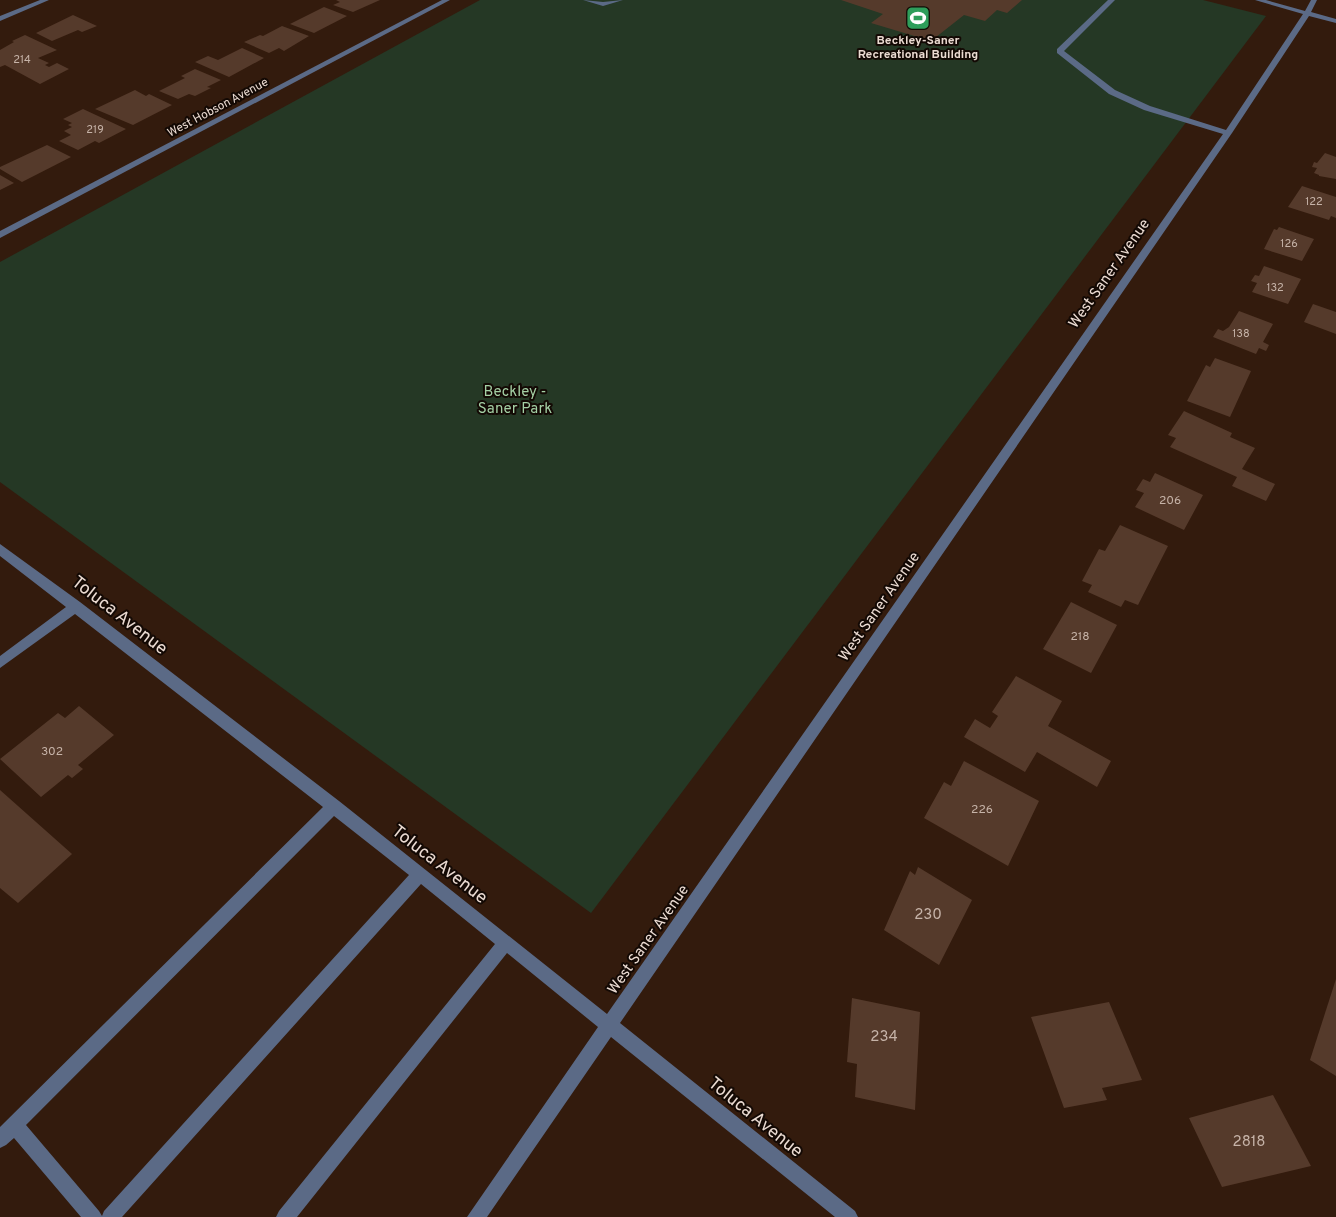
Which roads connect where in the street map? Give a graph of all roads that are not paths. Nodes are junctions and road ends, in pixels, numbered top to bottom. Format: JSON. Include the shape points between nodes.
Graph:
{"nodes":[{"id":1,"x":46,"y":0,"type":"edge"},
{"id":2,"x":447,"y":0,"type":"edge"},
{"id":3,"x":586,"y":0,"type":"edge"},
{"id":4,"x":620,"y":0,"type":"edge"},
{"id":5,"x":1112,"y":0,"type":"edge"},
{"id":6,"x":1258,"y":0,"type":"edge"},
{"id":7,"x":1314,"y":0,"type":"edge"},
{"id":8,"x":1308,"y":14,"type":"junction"},
{"id":9,"x":0,"y":19,"type":"edge"},
{"id":10,"x":1336,"y":21,"type":"edge"},
{"id":11,"x":1228,"y":134,"type":"junction"},
{"id":12,"x":0,"y":235,"type":"edge"},
{"id":13,"x":0,"y":549,"type":"edge"},
{"id":14,"x":76,"y":606,"type":"junction"},
{"id":15,"x":0,"y":663,"type":"edge"},
{"id":16,"x":334,"y":806,"type":"junction"},
{"id":17,"x":420,"y":874,"type":"junction"},
{"id":18,"x":506,"y":942,"type":"junction"},
{"id":19,"x":610,"y":1025,"type":"junction"},
{"id":20,"x":14,"y":1125,"type":"junction"},
{"id":21,"x":0,"y":1140,"type":"edge"},
{"id":22,"x":93,"y":1217,"type":"edge"},
{"id":23,"x":110,"y":1217,"type":"edge"},
{"id":24,"x":286,"y":1217,"type":"edge"},
{"id":25,"x":476,"y":1217,"type":"edge"},
{"id":26,"x":849,"y":1217,"type":"edge"}],
"edges":[{"from":1,"to":9,"type":"street"},
{"from":2,"to":12,"type":"street","name":"West Hobson Avenue"},
{"from":3,"to":4,"type":"street","via":[[603,4]]},
{"from":5,"to":11,"type":"street","via":[[1060,51],[1112,92],[1147,108]]},
{"from":6,"to":8,"type":"street"},
{"from":7,"to":8,"type":"street","name":"West Saner Avenue"},
{"from":8,"to":10,"type":"street"},
{"from":8,"to":11,"type":"street","name":"West Saner Avenue"},
{"from":11,"to":19,"type":"street","name":"West Saner Avenue"},
{"from":13,"to":14,"type":"street","name":"Toluca Avenue"},
{"from":14,"to":15,"type":"street"},
{"from":14,"to":16,"type":"street","name":"Toluca Avenue"},
{"from":16,"to":17,"type":"street","name":"Toluca Avenue"},
{"from":16,"to":20,"type":"street"},
{"from":17,"to":18,"type":"street","name":"Toluca Avenue"},
{"from":17,"to":23,"type":"street"},
{"from":18,"to":19,"type":"street","name":"Toluca Avenue"},
{"from":18,"to":24,"type":"street"},
{"from":19,"to":25,"type":"street","name":"West Saner Avenue"},
{"from":19,"to":26,"type":"street","name":"Toluca Avenue"},
{"from":20,"to":21,"type":"street"},
{"from":20,"to":22,"type":"street"}]}
